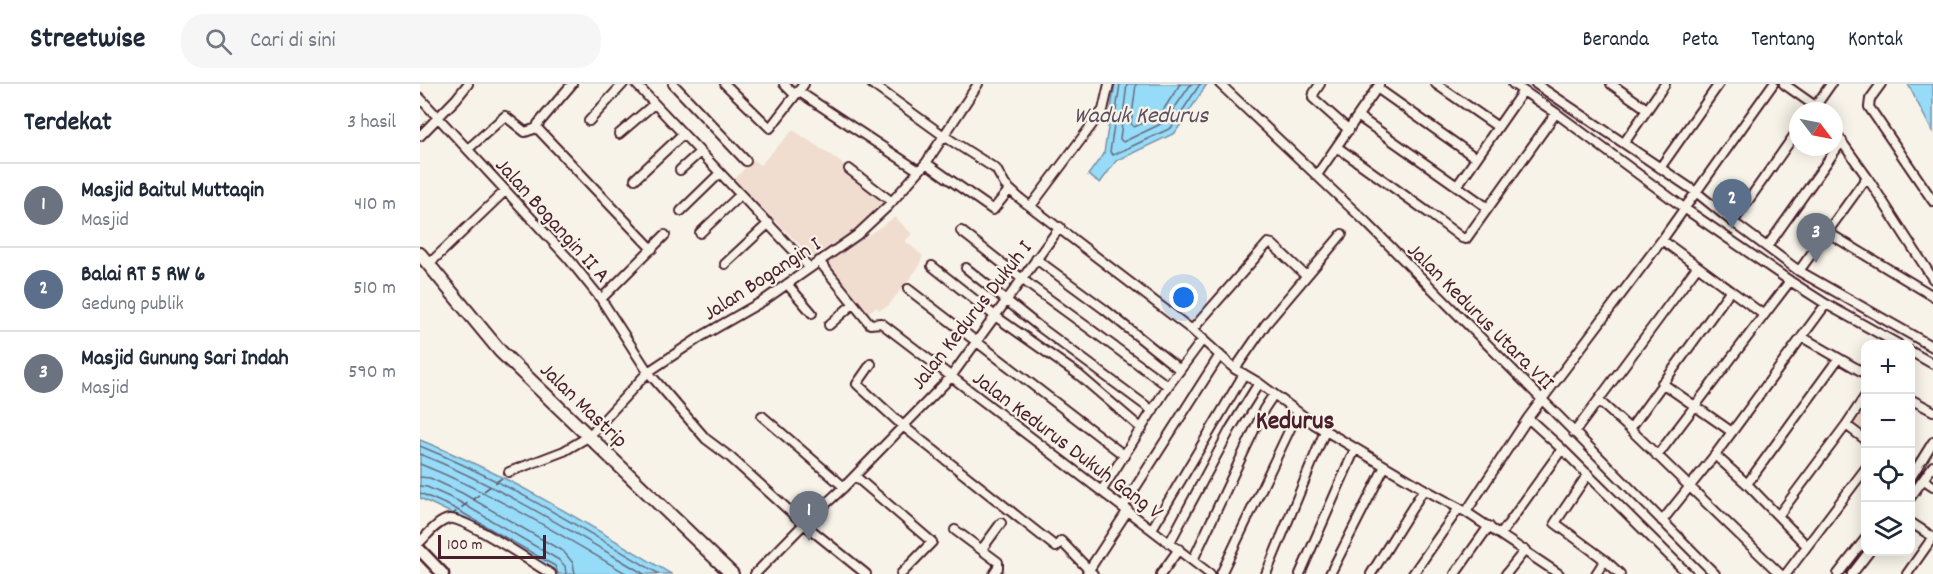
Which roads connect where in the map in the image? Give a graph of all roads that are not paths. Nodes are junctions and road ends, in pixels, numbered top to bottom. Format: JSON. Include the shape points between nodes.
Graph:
{"nodes":[{"id":1,"x":468,"y":84,"type":"edge"},
{"id":2,"x":572,"y":84,"type":"edge"},
{"id":3,"x":623,"y":84,"type":"edge"},
{"id":4,"x":636,"y":84,"type":"edge"},
{"id":5,"x":673,"y":84,"type":"edge"},
{"id":6,"x":725,"y":84,"type":"edge"},
{"id":7,"x":784,"y":84,"type":"edge"},
{"id":8,"x":804,"y":84,"type":"edge"},
{"id":9,"x":872,"y":84,"type":"edge"},
{"id":10,"x":978,"y":84,"type":"edge"},
{"id":11,"x":1110,"y":84,"type":"edge"},
{"id":12,"x":1220,"y":84,"type":"edge"},
{"id":13,"x":1320,"y":84,"type":"edge"},
{"id":14,"x":1436,"y":84,"type":"edge"},
{"id":15,"x":1513,"y":84,"type":"edge"},
{"id":16,"x":1536,"y":84,"type":"edge"},
{"id":17,"x":1611,"y":84,"type":"edge"},
{"id":18,"x":1665,"y":84,"type":"edge"},
{"id":19,"x":1719,"y":84,"type":"edge"},
{"id":20,"x":1773,"y":84,"type":"edge"},
{"id":21,"x":1784,"y":84,"type":"edge"},
{"id":22,"x":1831,"y":84,"type":"edge"},
{"id":23,"x":1881,"y":84,"type":"edge"},
{"id":24,"x":1379,"y":86,"type":"edge"},
{"id":25,"x":1523,"y":91,"type":"junction"},
{"id":26,"x":797,"y":93,"type":"junction"},
{"id":27,"x":420,"y":98,"type":"edge"},
{"id":28,"x":1806,"y":102,"type":"edge"},
{"id":29,"x":1819,"y":102,"type":"edge"},
{"id":30,"x":654,"y":104,"type":"junction"},
{"id":31,"x":1647,"y":109,"type":"junction"},
{"id":32,"x":1556,"y":113,"type":"junction"},
{"id":33,"x":1359,"y":117,"type":"junction"},
{"id":34,"x":439,"y":118,"type":"junction"},
{"id":35,"x":589,"y":121,"type":"dead end"},
{"id":36,"x":1498,"y":127,"type":"junction"},
{"id":37,"x":537,"y":128,"type":"junction"},
{"id":38,"x":1349,"y":130,"type":"junction"},
{"id":39,"x":619,"y":134,"type":"dead end"},
{"id":40,"x":683,"y":134,"type":"junction"},
{"id":41,"x":420,"y":136,"type":"edge"},
{"id":42,"x":944,"y":136,"type":"junction"},
{"id":43,"x":1843,"y":142,"type":"edge"},
{"id":44,"x":1623,"y":143,"type":"junction"},
{"id":45,"x":1789,"y":143,"type":"edge"},
{"id":46,"x":1337,"y":147,"type":"junction"},
{"id":47,"x":468,"y":149,"type":"junction"},
{"id":48,"x":700,"y":152,"type":"junction"},
{"id":49,"x":1831,"y":156,"type":"edge"},
{"id":50,"x":1476,"y":158,"type":"junction"},
{"id":51,"x":746,"y":161,"type":"dead end"},
{"id":52,"x":926,"y":163,"type":"junction"},
{"id":53,"x":1660,"y":168,"type":"junction"},
{"id":54,"x":849,"y":169,"type":"dead end"},
{"id":55,"x":680,"y":171,"type":"dead end"},
{"id":56,"x":919,"y":171,"type":"junction"},
{"id":57,"x":720,"y":173,"type":"junction"},
{"id":58,"x":1317,"y":175,"type":"junction"},
{"id":59,"x":1868,"y":177,"type":"junction"},
{"id":60,"x":635,"y":179,"type":"dead end"},
{"id":61,"x":1457,"y":186,"type":"junction"},
{"id":62,"x":1009,"y":190,"type":"junction"},
{"id":63,"x":505,"y":191,"type":"junction"},
{"id":64,"x":1696,"y":192,"type":"junction"},
{"id":65,"x":741,"y":195,"type":"junction"},
{"id":66,"x":1933,"y":201,"type":"edge"},
{"id":67,"x":892,"y":202,"type":"junction"},
{"id":68,"x":1031,"y":206,"type":"junction"},
{"id":69,"x":1488,"y":208,"type":"junction"},
{"id":70,"x":1684,"y":208,"type":"junction"},
{"id":71,"x":681,"y":211,"type":"dead end"},
{"id":72,"x":1732,"y":222,"type":"junction"},
{"id":73,"x":769,"y":223,"type":"junction"},
{"id":74,"x":1060,"y":227,"type":"junction"},
{"id":75,"x":961,"y":231,"type":"dead end"},
{"id":76,"x":1827,"y":232,"type":"junction"},
{"id":77,"x":700,"y":233,"type":"dead end"},
{"id":78,"x":1342,"y":234,"type":"dead end"},
{"id":79,"x":665,"y":235,"type":"dead end"},
{"id":80,"x":1662,"y":240,"type":"junction"},
{"id":81,"x":1767,"y":247,"type":"junction"},
{"id":82,"x":652,"y":249,"type":"junction"},
{"id":83,"x":420,"y":254,"type":"edge"},
{"id":84,"x":1035,"y":259,"type":"junction"},
{"id":85,"x":819,"y":261,"type":"junction"},
{"id":86,"x":725,"y":264,"type":"dead end"},
{"id":87,"x":428,"y":265,"type":"junction"},
{"id":88,"x":932,"y":266,"type":"dead end"},
{"id":89,"x":1697,"y":267,"type":"junction"},
{"id":90,"x":810,"y":268,"type":"junction"},
{"id":91,"x":966,"y":268,"type":"dead end"},
{"id":92,"x":1799,"y":271,"type":"junction"},
{"id":93,"x":1306,"y":276,"type":"junction"},
{"id":94,"x":1933,"y":279,"type":"edge"},
{"id":95,"x":1022,"y":280,"type":"junction"},
{"id":96,"x":1790,"y":281,"type":"junction"},
{"id":97,"x":787,"y":284,"type":"junction"},
{"id":98,"x":908,"y":289,"type":"dead end"},
{"id":99,"x":1730,"y":291,"type":"junction"},
{"id":100,"x":1933,"y":296,"type":"edge"},
{"id":101,"x":601,"y":299,"type":"junction"},
{"id":102,"x":1007,"y":299,"type":"junction"},
{"id":103,"x":853,"y":304,"type":"junction"},
{"id":104,"x":1826,"y":304,"type":"junction"},
{"id":105,"x":812,"y":313,"type":"dead end"},
{"id":106,"x":1764,"y":315,"type":"junction"},
{"id":107,"x":995,"y":316,"type":"junction"},
{"id":108,"x":829,"y":325,"type":"dead end"},
{"id":109,"x":1192,"y":330,"type":"junction"},
{"id":110,"x":1802,"y":337,"type":"junction"},
{"id":111,"x":1203,"y":339,"type":"junction"},
{"id":112,"x":1889,"y":340,"type":"edge"},
{"id":113,"x":976,"y":342,"type":"junction"},
{"id":114,"x":1933,"y":347,"type":"edge"},
{"id":115,"x":1915,"y":353,"type":"edge"},
{"id":116,"x":1221,"y":355,"type":"junction"},
{"id":117,"x":1838,"y":359,"type":"junction"},
{"id":118,"x":871,"y":364,"type":"dead end"},
{"id":119,"x":1933,"y":364,"type":"edge"},
{"id":120,"x":1235,"y":369,"type":"junction"},
{"id":121,"x":1180,"y":370,"type":"junction"},
{"id":122,"x":1861,"y":371,"type":"edge"},
{"id":123,"x":648,"y":372,"type":"junction"},
{"id":124,"x":1244,"y":375,"type":"junction"},
{"id":125,"x":950,"y":378,"type":"junction"},
{"id":126,"x":1259,"y":383,"type":"junction"},
{"id":127,"x":1662,"y":384,"type":"junction"},
{"id":128,"x":1168,"y":386,"type":"junction"},
{"id":129,"x":1274,"y":394,"type":"junction"},
{"id":130,"x":1541,"y":401,"type":"junction"},
{"id":131,"x":1599,"y":401,"type":"junction"},
{"id":132,"x":1915,"y":401,"type":"edge"},
{"id":133,"x":1861,"y":402,"type":"edge"},
{"id":134,"x":1695,"y":407,"type":"junction"},
{"id":135,"x":1153,"y":411,"type":"junction"},
{"id":136,"x":1933,"y":411,"type":"edge"},
{"id":137,"x":1298,"y":412,"type":"junction"},
{"id":138,"x":762,"y":416,"type":"dead end"},
{"id":139,"x":1528,"y":418,"type":"junction"},
{"id":140,"x":1846,"y":425,"type":"junction"},
{"id":141,"x":903,"y":426,"type":"junction"},
{"id":142,"x":1142,"y":429,"type":"junction"},
{"id":143,"x":1630,"y":429,"type":"junction"},
{"id":144,"x":1325,"y":431,"type":"junction"},
{"id":145,"x":1732,"y":432,"type":"junction"},
{"id":146,"x":1574,"y":433,"type":"junction"},
{"id":147,"x":1861,"y":436,"type":"edge"},
{"id":148,"x":588,"y":437,"type":"junction"},
{"id":149,"x":1933,"y":442,"type":"edge"},
{"id":150,"x":1355,"y":449,"type":"junction"},
{"id":151,"x":1562,"y":449,"type":"junction"},
{"id":152,"x":1715,"y":455,"type":"junction"},
{"id":153,"x":1125,"y":456,"type":"junction"},
{"id":154,"x":1658,"y":456,"type":"junction"},
{"id":155,"x":1385,"y":466,"type":"junction"},
{"id":156,"x":1933,"y":466,"type":"edge"},
{"id":157,"x":1915,"y":470,"type":"edge"},
{"id":158,"x":509,"y":472,"type":"dead end"},
{"id":159,"x":1588,"y":474,"type":"junction"},
{"id":160,"x":1861,"y":475,"type":"edge"},
{"id":161,"x":855,"y":476,"type":"junction"},
{"id":162,"x":1924,"y":480,"type":"junction"},
{"id":163,"x":1747,"y":484,"type":"junction"},
{"id":164,"x":1933,"y":486,"type":"edge"},
{"id":165,"x":844,"y":487,"type":"junction"},
{"id":166,"x":1689,"y":487,"type":"junction"},
{"id":167,"x":1424,"y":489,"type":"junction"},
{"id":168,"x":1101,"y":490,"type":"junction"},
{"id":169,"x":1915,"y":492,"type":"edge"},
{"id":170,"x":1126,"y":509,"type":"junction"},
{"id":171,"x":1463,"y":510,"type":"junction"},
{"id":172,"x":1778,"y":516,"type":"junction"},
{"id":173,"x":1662,"y":521,"type":"junction"},
{"id":174,"x":1001,"y":522,"type":"dead end"},
{"id":175,"x":804,"y":524,"type":"junction"},
{"id":176,"x":1915,"y":525,"type":"edge"},
{"id":177,"x":1489,"y":526,"type":"junction"},
{"id":178,"x":1152,"y":529,"type":"junction"},
{"id":179,"x":955,"y":530,"type":"dead end"},
{"id":180,"x":1501,"y":534,"type":"junction"},
{"id":181,"x":1933,"y":537,"type":"edge"},
{"id":182,"x":420,"y":542,"type":"edge"},
{"id":183,"x":1170,"y":542,"type":"junction"},
{"id":184,"x":1861,"y":544,"type":"edge"},
{"id":185,"x":1807,"y":546,"type":"junction"},
{"id":186,"x":982,"y":549,"type":"junction"},
{"id":187,"x":1179,"y":549,"type":"junction"},
{"id":188,"x":420,"y":550,"type":"edge"},
{"id":189,"x":1526,"y":550,"type":"junction"},
{"id":190,"x":1866,"y":556,"type":"edge"},
{"id":191,"x":1193,"y":560,"type":"junction"},
{"id":192,"x":1605,"y":560,"type":"junction"},
{"id":193,"x":1089,"y":573,"type":"edge"},
{"id":194,"x":443,"y":574,"type":"edge"},
{"id":195,"x":550,"y":574,"type":"edge"},
{"id":196,"x":732,"y":574,"type":"edge"},
{"id":197,"x":755,"y":574,"type":"edge"},
{"id":198,"x":866,"y":574,"type":"edge"},
{"id":199,"x":901,"y":574,"type":"edge"},
{"id":200,"x":994,"y":574,"type":"edge"},
{"id":201,"x":1161,"y":574,"type":"edge"},
{"id":202,"x":1210,"y":574,"type":"edge"},
{"id":203,"x":1221,"y":574,"type":"edge"},
{"id":204,"x":1266,"y":574,"type":"edge"},
{"id":205,"x":1300,"y":574,"type":"edge"},
{"id":206,"x":1330,"y":574,"type":"edge"},
{"id":207,"x":1371,"y":574,"type":"edge"},
{"id":208,"x":1413,"y":574,"type":"edge"},
{"id":209,"x":1455,"y":574,"type":"edge"},
{"id":210,"x":1506,"y":574,"type":"edge"},
{"id":211,"x":1558,"y":574,"type":"edge"},
{"id":212,"x":1596,"y":574,"type":"edge"},
{"id":213,"x":1620,"y":574,"type":"edge"},
{"id":214,"x":1688,"y":574,"type":"edge"},
{"id":215,"x":1715,"y":574,"type":"edge"},
{"id":216,"x":1780,"y":574,"type":"edge"},
{"id":217,"x":1786,"y":574,"type":"edge"},
{"id":218,"x":1838,"y":574,"type":"edge"},
{"id":219,"x":1852,"y":574,"type":"edge"},
{"id":220,"x":1907,"y":574,"type":"edge"}],
"edges":[{"from":1,"to":34,"type":"street"},
{"from":2,"to":37,"type":"street"},
{"from":3,"to":35,"type":"street"},
{"from":4,"to":30,"type":"street"},
{"from":5,"to":51,"type":"street"},
{"from":6,"to":26,"type":"street","via":[[770,128]]},
{"from":7,"to":26,"type":"street"},
{"from":8,"to":26,"type":"street"},
{"from":9,"to":42,"type":"street"},
{"from":10,"to":42,"type":"street","name":"Jalan Bogangin I"},
{"from":11,"to":68,"type":"street","via":[[1103,110]]},
{"from":12,"to":58,"type":"street","name":"Jalan Kedurus Utara VII"},
{"from":13,"to":38,"type":"street","via":[[1313,98]]},
{"from":14,"to":36,"type":"street"},
{"from":15,"to":25,"type":"street"},
{"from":16,"to":44,"type":"street"},
{"from":17,"to":31,"type":"street"},
{"from":18,"to":31,"type":"street"},
{"from":19,"to":53,"type":"street"},
{"from":20,"to":64,"type":"street"},
{"from":21,"to":28,"type":"street"},
{"from":22,"to":29,"type":"street"},
{"from":23,"to":66,"type":"street","via":[[1869,107]]},
{"from":24,"to":33,"type":"street"},
{"from":24,"to":50,"type":"street"},
{"from":25,"to":32,"type":"street"},
{"from":25,"to":36,"type":"street"},
{"from":26,"to":56,"type":"street"},
{"from":27,"to":34,"type":"street","name":"Jalan Bogangin II A"},
{"from":30,"to":39,"type":"street"},
{"from":30,"to":40,"type":"street"},
{"from":31,"to":44,"type":"street"},
{"from":32,"to":69,"type":"street"},
{"from":32,"to":70,"type":"street"},
{"from":33,"to":38,"type":"street"},
{"from":33,"to":61,"type":"street"},
{"from":34,"to":41,"type":"street"},
{"from":34,"to":47,"type":"street","name":"Jalan Bogangin II A"},
{"from":36,"to":50,"type":"street"},
{"from":37,"to":47,"type":"street","via":[[525,132],[505,116]]},
{"from":37,"to":82,"type":"street"},
{"from":38,"to":46,"type":"street"},
{"from":40,"to":48,"type":"street"},
{"from":40,"to":60,"type":"street"},
{"from":42,"to":52,"type":"street","name":"Jalan Bogangin I"},
{"from":42,"to":62,"type":"street","via":[[996,169]]},
{"from":43,"to":59,"type":"street"},
{"from":44,"to":53,"type":"street"},
{"from":45,"to":72,"type":"street"},
{"from":46,"to":58,"type":"street"},
{"from":46,"to":69,"type":"street","via":[[1462,238],[1466,239]]},
{"from":47,"to":63,"type":"street","name":"Jalan Bogangin II A"},
{"from":48,"to":55,"type":"street"},
{"from":48,"to":57,"type":"street"},
{"from":49,"to":81,"type":"street"},
{"from":50,"to":61,"type":"street"},
{"from":52,"to":56,"type":"street","name":"Jalan Bogangin I"},
{"from":52,"to":62,"type":"street","via":[[993,210]]},
{"from":53,"to":64,"type":"street"},
{"from":54,"to":67,"type":"street"},
{"from":56,"to":67,"type":"street","name":"Jalan Bogangin I"},
{"from":57,"to":65,"type":"street"},
{"from":57,"to":71,"type":"street"},
{"from":58,"to":130,"type":"street","name":"Jalan Kedurus Utara VII"},
{"from":59,"to":76,"type":"street"},
{"from":59,"to":94,"type":"street"},
{"from":61,"to":69,"type":"street"},
{"from":62,"to":68,"type":"street"},
{"from":63,"to":87,"type":"street"},
{"from":63,"to":101,"type":"street","name":"Jalan Bogangin II A"},
{"from":64,"to":70,"type":"street"},
{"from":64,"to":72,"type":"street"},
{"from":65,"to":73,"type":"street"},
{"from":65,"to":77,"type":"street"},
{"from":67,"to":85,"type":"street","name":"Jalan Bogangin I","via":[[857,235]]},
{"from":68,"to":74,"type":"street"},
{"from":70,"to":80,"type":"street"},
{"from":70,"to":96,"type":"street"},
{"from":72,"to":81,"type":"street"},
{"from":73,"to":86,"type":"street"},
{"from":73,"to":90,"type":"street"},
{"from":74,"to":84,"type":"street","name":"Jalan Kedurus Dukuh I"},
{"from":74,"to":109,"type":"street"},
{"from":75,"to":95,"type":"street"},
{"from":76,"to":92,"type":"street"},
{"from":76,"to":100,"type":"street"},
{"from":78,"to":93,"type":"street"},
{"from":79,"to":82,"type":"street"},
{"from":80,"to":89,"type":"street"},
{"from":80,"to":130,"type":"street"},
{"from":81,"to":92,"type":"street"},
{"from":82,"to":101,"type":"street"},
{"from":83,"to":87,"type":"main road","name":"Jalan Mastrip"},
{"from":84,"to":95,"type":"street","name":"Jalan Kedurus Dukuh I"},
{"from":84,"to":121,"type":"street"},
{"from":85,"to":90,"type":"street","name":"Jalan Bogangin I"},
{"from":85,"to":103,"type":"street"},
{"from":87,"to":148,"type":"main road","name":"Jalan Mastrip","via":[[500,351]]},
{"from":88,"to":107,"type":"street"},
{"from":89,"to":99,"type":"street"},
{"from":89,"to":131,"type":"street"},
{"from":90,"to":97,"type":"street","name":"Jalan Bogangin I"},
{"from":91,"to":102,"type":"street"},
{"from":92,"to":114,"type":"street"},
{"from":93,"to":109,"type":"street","via":[[1268,243]]},
{"from":93,"to":120,"type":"street"},
{"from":95,"to":102,"type":"street","name":"Jalan Kedurus Dukuh I"},
{"from":95,"to":128,"type":"street"},
{"from":96,"to":104,"type":"street"},
{"from":96,"to":106,"type":"street"},
{"from":97,"to":105,"type":"street"},
{"from":97,"to":123,"type":"street","name":"Jalan Bogangin I"},
{"from":98,"to":113,"type":"street"},
{"from":99,"to":106,"type":"street"},
{"from":99,"to":127,"type":"street"},
{"from":101,"to":123,"type":"street","name":"Jalan Bogangin II A"},
{"from":102,"to":107,"type":"street","name":"Jalan Kedurus Dukuh I"},
{"from":102,"to":135,"type":"street"},
{"from":103,"to":108,"type":"street"},
{"from":103,"to":125,"type":"street","name":"Jalan Kedurus Dukuh Gang V","via":[[870,324],[878,323]]},
{"from":104,"to":110,"type":"street"},
{"from":104,"to":112,"type":"street"},
{"from":106,"to":134,"type":"street"},
{"from":107,"to":113,"type":"street","name":"Jalan Kedurus Dukuh I"},
{"from":107,"to":142,"type":"street","via":[[1079,375]]},
{"from":109,"to":111,"type":"street"},
{"from":110,"to":117,"type":"street"},
{"from":110,"to":145,"type":"street"},
{"from":111,"to":116,"type":"street"},
{"from":111,"to":121,"type":"street"},
{"from":113,"to":125,"type":"street","name":"Jalan Kedurus Dukuh I"},
{"from":113,"to":153,"type":"street"},
{"from":115,"to":119,"type":"street"},
{"from":116,"to":120,"type":"street"},
{"from":116,"to":170,"type":"street"},
{"from":117,"to":122,"type":"street"},
{"from":117,"to":163,"type":"street"},
{"from":118,"to":141,"type":"street","via":[[857,384]]},
{"from":120,"to":124,"type":"street"},
{"from":121,"to":128,"type":"street"},
{"from":123,"to":148,"type":"street","name":"Jalan Bogangin I"},
{"from":123,"to":175,"type":"street","name":"Jalan Bogangin II A","via":[[706,439]]},
{"from":124,"to":126,"type":"street"},
{"from":124,"to":178,"type":"street"},
{"from":125,"to":141,"type":"street","name":"Jalan Kedurus Dukuh I"},
{"from":125,"to":168,"type":"street","name":"Jalan Kedurus Dukuh Gang V"},
{"from":126,"to":129,"type":"street"},
{"from":126,"to":183,"type":"street"},
{"from":127,"to":134,"type":"street"},
{"from":127,"to":143,"type":"street"},
{"from":128,"to":135,"type":"street"},
{"from":129,"to":137,"type":"street"},
{"from":129,"to":191,"type":"street"},
{"from":130,"to":139,"type":"street"},
{"from":130,"to":146,"type":"street","name":"Jalan Kedurus Utara VII"},
{"from":131,"to":143,"type":"street"},
{"from":131,"to":146,"type":"street"},
{"from":132,"to":136,"type":"street"},
{"from":133,"to":140,"type":"street"},
{"from":134,"to":145,"type":"street"},
{"from":134,"to":154,"type":"street"},
{"from":135,"to":142,"type":"street"},
{"from":137,"to":144,"type":"street"},
{"from":137,"to":203,"type":"street"},
{"from":138,"to":165,"type":"street"},
{"from":139,"to":151,"type":"street"},
{"from":139,"to":171,"type":"street"},
{"from":140,"to":147,"type":"street"},
{"from":140,"to":172,"type":"street"},
{"from":141,"to":161,"type":"street","name":"Jalan Kedurus Dukuh I"},
{"from":141,"to":193,"type":"street","via":[[1056,547],[1061,542]]},
{"from":142,"to":153,"type":"street"},
{"from":143,"to":154,"type":"street"},
{"from":144,"to":150,"type":"street"},
{"from":144,"to":204,"type":"street"},
{"from":145,"to":152,"type":"street"},
{"from":146,"to":173,"type":"street","name":"Jalan Kedurus Utara VII"},
{"from":148,"to":158,"type":"street","name":"Jalan Bogangin I","via":[[564,451]]},
{"from":148,"to":196,"type":"main road","name":"Jalan Mastrip"},
{"from":149,"to":157,"type":"street"},
{"from":150,"to":155,"type":"street"},
{"from":150,"to":205,"type":"street"},
{"from":151,"to":159,"type":"street"},
{"from":151,"to":180,"type":"street"},
{"from":152,"to":163,"type":"street"},
{"from":152,"to":166,"type":"street"},
{"from":153,"to":168,"type":"street"},
{"from":154,"to":166,"type":"street"},
{"from":155,"to":167,"type":"street"},
{"from":155,"to":206,"type":"street"},
{"from":156,"to":162,"type":"street"},
{"from":159,"to":192,"type":"street","via":[[1555,523]]},
{"from":159,"to":214,"type":"street"},
{"from":160,"to":185,"type":"street"},
{"from":161,"to":165,"type":"street","name":"Jalan Kedurus Dukuh I"},
{"from":161,"to":199,"type":"street","via":[[932,542]]},
{"from":162,"to":164,"type":"street"},
{"from":162,"to":169,"type":"street"},
{"from":163,"to":172,"type":"street"},
{"from":165,"to":175,"type":"street","name":"Jalan Kedurus Dukuh I"},
{"from":166,"to":173,"type":"street"},
{"from":166,"to":216,"type":"street"},
{"from":167,"to":171,"type":"street"},
{"from":167,"to":207,"type":"street"},
{"from":168,"to":170,"type":"street","name":"Jalan Kedurus Dukuh Gang V"},
{"from":170,"to":178,"type":"street","name":"Jalan Kedurus Dukuh Gang V"},
{"from":170,"to":193,"type":"street"},
{"from":171,"to":177,"type":"street"},
{"from":171,"to":208,"type":"street"},
{"from":172,"to":185,"type":"street"},
{"from":173,"to":215,"type":"street","name":"Jalan Kedurus Utara VII"},
{"from":174,"to":186,"type":"street"},
{"from":175,"to":197,"type":"street","name":"Jalan Kedurus Dukuh I"},
{"from":175,"to":198,"type":"street","name":"Jalan Bogangin II A"},
{"from":176,"to":181,"type":"street"},
{"from":177,"to":180,"type":"street"},
{"from":177,"to":209,"type":"street"},
{"from":178,"to":183,"type":"street","name":"Jalan Kedurus Dukuh Gang V"},
{"from":179,"to":186,"type":"street"},
{"from":180,"to":189,"type":"street"},
{"from":181,"to":220,"type":"street"},
{"from":182,"to":195,"type":"street","via":[[446,519],[455,518]]},
{"from":183,"to":187,"type":"street","name":"Jalan Kedurus Dukuh Gang V"},
{"from":184,"to":218,"type":"street"},
{"from":185,"to":217,"type":"street"},
{"from":186,"to":200,"type":"street","via":[[998,562]]},
{"from":187,"to":191,"type":"street","name":"Jalan Kedurus Dukuh Gang V"},
{"from":187,"to":201,"type":"street"},
{"from":188,"to":194,"type":"main road"},
{"from":189,"to":210,"type":"street"},
{"from":189,"to":211,"type":"street"},
{"from":190,"to":219,"type":"street"},
{"from":191,"to":202,"type":"street","name":"Jalan Kedurus Dukuh Gang V"},
{"from":192,"to":212,"type":"street"},
{"from":192,"to":213,"type":"street"}]}
